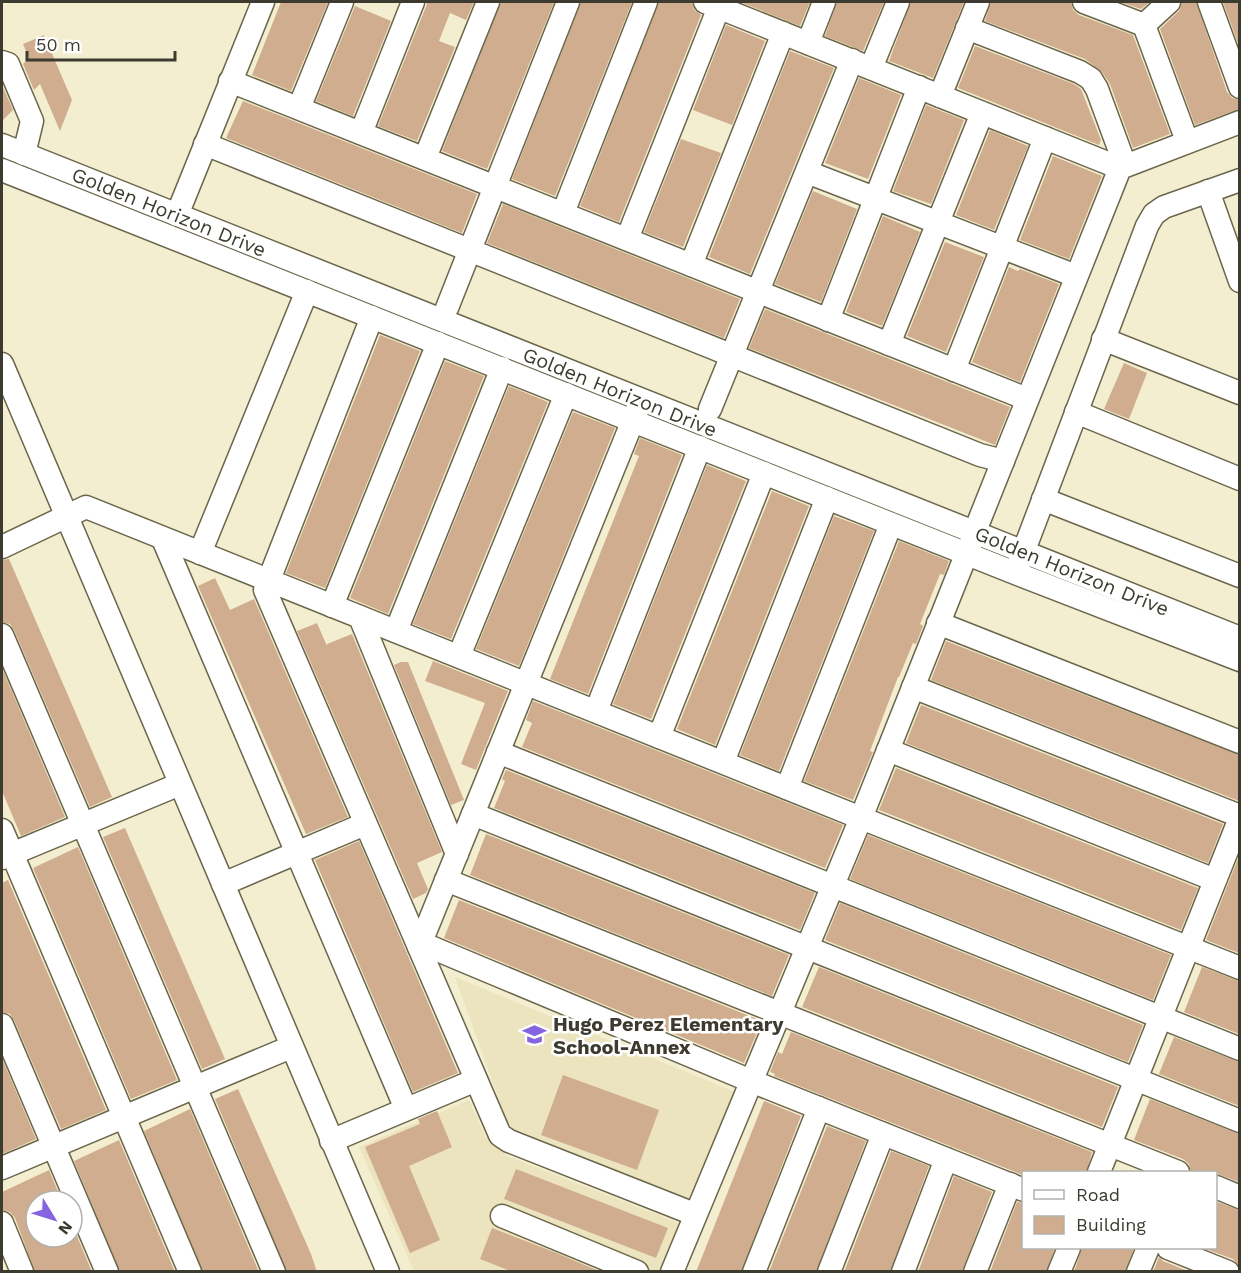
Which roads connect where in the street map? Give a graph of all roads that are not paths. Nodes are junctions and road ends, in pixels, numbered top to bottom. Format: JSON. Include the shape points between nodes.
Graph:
{"nodes":[{"id":1,"x":263,"y":2,"type":"edge"},
{"id":2,"x":342,"y":2,"type":"edge"},
{"id":3,"x":413,"y":2,"type":"edge"},
{"id":4,"x":488,"y":2,"type":"edge"},
{"id":5,"x":567,"y":2,"type":"edge"},
{"id":6,"x":646,"y":2,"type":"edge"},
{"id":7,"x":824,"y":2,"type":"edge"},
{"id":8,"x":898,"y":2,"type":"edge"},
{"id":9,"x":978,"y":2,"type":"edge"},
{"id":10,"x":1084,"y":2,"type":"edge"},
{"id":11,"x":1168,"y":2,"type":"edge"},
{"id":12,"x":1209,"y":2,"type":"edge"},
{"id":13,"x":712,"y":4,"type":"edge"},
{"id":14,"x":747,"y":9,"type":"edge"},
{"id":15,"x":1144,"y":25,"type":"junction"},
{"id":16,"x":967,"y":28,"type":"junction"},
{"id":17,"x":783,"y":33,"type":"junction"},
{"id":18,"x":808,"y":43,"type":"junction"},
{"id":19,"x":2,"y":62,"type":"edge"},
{"id":20,"x":861,"y":64,"type":"junction"},
{"id":21,"x":230,"y":81,"type":"junction"},
{"id":22,"x":919,"y":87,"type":"junction"},
{"id":23,"x":1239,"y":87,"type":"edge"},
{"id":24,"x":940,"y":96,"type":"junction"},
{"id":25,"x":299,"y":108,"type":"junction"},
{"id":26,"x":982,"y":112,"type":"junction"},
{"id":27,"x":1239,"y":122,"type":"edge"},
{"id":28,"x":361,"y":133,"type":"junction"},
{"id":29,"x":1045,"y":138,"type":"junction"},
{"id":30,"x":1187,"y":141,"type":"junction"},
{"id":31,"x":205,"y":144,"type":"junction"},
{"id":32,"x":2,"y":145,"type":"edge"},
{"id":33,"x":24,"y":154,"type":"junction"},
{"id":34,"x":425,"y":158,"type":"junction"},
{"id":35,"x":1122,"y":166,"type":"junction"},
{"id":36,"x":2,"y":170,"type":"edge"},
{"id":37,"x":807,"y":172,"type":"junction"},
{"id":38,"x":1239,"y":180,"type":"edge"},
{"id":39,"x":495,"y":185,"type":"junction"},
{"id":40,"x":1208,"y":191,"type":"junction"},
{"id":41,"x":876,"y":198,"type":"junction"},
{"id":42,"x":562,"y":213,"type":"junction"},
{"id":43,"x":177,"y":215,"type":"junction"},
{"id":44,"x":937,"y":223,"type":"junction"},
{"id":45,"x":627,"y":239,"type":"junction"},
{"id":46,"x":1002,"y":248,"type":"junction"},
{"id":47,"x":470,"y":249,"type":"junction"},
{"id":48,"x":691,"y":265,"type":"junction"},
{"id":49,"x":1076,"y":276,"type":"junction"},
{"id":50,"x":1239,"y":281,"type":"edge"},
{"id":51,"x":306,"y":291,"type":"junction"},
{"id":52,"x":758,"y":292,"type":"junction"},
{"id":53,"x":447,"y":308,"type":"dead end"},
{"id":54,"x":372,"y":317,"type":"junction"},
{"id":55,"x":828,"y":320,"type":"junction"},
{"id":56,"x":1103,"y":339,"type":"junction"},
{"id":57,"x":438,"y":343,"type":"junction"},
{"id":58,"x":889,"y":344,"type":"junction"},
{"id":59,"x":732,"y":357,"type":"junction"},
{"id":60,"x":2,"y":364,"type":"edge"},
{"id":61,"x":501,"y":368,"type":"junction"},
{"id":62,"x":954,"y":370,"type":"junction"},
{"id":63,"x":1239,"y":393,"type":"edge"},
{"id":64,"x":566,"y":394,"type":"junction"},
{"id":65,"x":1027,"y":399,"type":"junction"},
{"id":66,"x":710,"y":409,"type":"dead end"},
{"id":67,"x":637,"y":410,"type":"junction"},
{"id":68,"x":1076,"y":412,"type":"junction"},
{"id":69,"x":700,"y":447,"type":"junction"},
{"id":70,"x":1002,"y":461,"type":"junction"},
{"id":71,"x":764,"y":473,"type":"junction"},
{"id":72,"x":1239,"y":479,"type":"edge"},
{"id":73,"x":827,"y":498,"type":"junction"},
{"id":74,"x":1043,"y":499,"type":"junction"},
{"id":75,"x":66,"y":517,"type":"junction"},
{"id":76,"x":891,"y":524,"type":"junction"},
{"id":77,"x":976,"y":527,"type":"junction"},
{"id":78,"x":163,"y":539,"type":"junction"},
{"id":79,"x":2,"y":547,"type":"edge"},
{"id":80,"x":1023,"y":552,"type":"junction"},
{"id":81,"x":200,"y":553,"type":"junction"},
{"id":82,"x":966,"y":554,"type":"junction"},
{"id":83,"x":1015,"y":573,"type":"junction"},
{"id":84,"x":1239,"y":576,"type":"edge"},
{"id":85,"x":269,"y":580,"type":"junction"},
{"id":86,"x":332,"y":606,"type":"junction"},
{"id":87,"x":360,"y":617,"type":"junction"},
{"id":88,"x":938,"y":623,"type":"junction"},
{"id":89,"x":396,"y":631,"type":"junction"},
{"id":90,"x":2,"y":635,"type":"edge"},
{"id":91,"x":1239,"y":638,"type":"edge"},
{"id":92,"x":459,"y":656,"type":"junction"},
{"id":93,"x":1239,"y":660,"type":"edge"},
{"id":94,"x":526,"y":684,"type":"junction"},
{"id":95,"x":913,"y":687,"type":"junction"},
{"id":96,"x":596,"y":711,"type":"junction"},
{"id":97,"x":659,"y":737,"type":"junction"},
{"id":98,"x":1239,"y":742,"type":"edge"},
{"id":99,"x":888,"y":750,"type":"junction"},
{"id":100,"x":498,"y":752,"type":"junction"},
{"id":101,"x":723,"y":762,"type":"junction"},
{"id":102,"x":180,"y":784,"type":"junction"},
{"id":103,"x":787,"y":788,"type":"junction"},
{"id":104,"x":473,"y":814,"type":"junction"},
{"id":105,"x":1239,"y":817,"type":"edge"},
{"id":106,"x":861,"y":818,"type":"junction"},
{"id":107,"x":82,"y":824,"type":"junction"},
{"id":108,"x":365,"y":824,"type":"junction"},
{"id":109,"x":2,"y":830,"type":"edge"},
{"id":110,"x":297,"y":853,"type":"junction"},
{"id":111,"x":457,"y":854,"type":"junction"},
{"id":112,"x":7,"y":856,"type":"edge"},
{"id":113,"x":446,"y":880,"type":"junction"},
{"id":114,"x":1215,"y":880,"type":"junction"},
{"id":115,"x":222,"y":884,"type":"junction"},
{"id":116,"x":833,"y":886,"type":"junction"},
{"id":117,"x":420,"y":945,"type":"junction"},
{"id":118,"x":807,"y":947,"type":"junction"},
{"id":119,"x":1188,"y":947,"type":"junction"},
{"id":120,"x":1239,"y":968,"type":"edge"},
{"id":121,"x":779,"y":1013,"type":"junction"},
{"id":122,"x":1161,"y":1017,"type":"junction"},
{"id":123,"x":2,"y":1025,"type":"edge"},
{"id":124,"x":291,"y":1047,"type":"junction"},
{"id":125,"x":1239,"y":1049,"type":"edge"},
{"id":126,"x":476,"y":1080,"type":"junction"},
{"id":127,"x":1136,"y":1080,"type":"junction"},
{"id":128,"x":751,"y":1081,"type":"junction"},
{"id":129,"x":195,"y":1087,"type":"junction"},
{"id":130,"x":819,"y":1108,"type":"junction"},
{"id":131,"x":406,"y":1109,"type":"junction"},
{"id":132,"x":124,"y":1117,"type":"junction"},
{"id":133,"x":1239,"y":1121,"type":"edge"},
{"id":134,"x":883,"y":1134,"type":"junction"},
{"id":135,"x":331,"y":1141,"type":"junction"},
{"id":136,"x":1110,"y":1145,"type":"junction"},
{"id":137,"x":54,"y":1146,"type":"junction"},
{"id":138,"x":946,"y":1159,"type":"junction"},
{"id":139,"x":2,"y":1168,"type":"edge"},
{"id":140,"x":1100,"y":1171,"type":"edge"},
{"id":141,"x":1173,"y":1171,"type":"edge"},
{"id":142,"x":1017,"y":1187,"type":"edge"},
{"id":143,"x":1217,"y":1188,"type":"edge"},
{"id":144,"x":1239,"y":1197,"type":"edge"},
{"id":145,"x":694,"y":1214,"type":"junction"},
{"id":146,"x":502,"y":1216,"type":"dead end"},
{"id":147,"x":2,"y":1223,"type":"edge"},
{"id":148,"x":1069,"y":1249,"type":"edge"},
{"id":149,"x":1148,"y":1249,"type":"edge"},
{"id":150,"x":1170,"y":1249,"type":"edge"},
{"id":151,"x":1219,"y":1270,"type":"edge"},
{"id":152,"x":22,"y":1272,"type":"edge"},
{"id":153,"x":107,"y":1272,"type":"edge"},
{"id":154,"x":190,"y":1272,"type":"edge"},
{"id":155,"x":274,"y":1272,"type":"edge"},
{"id":156,"x":388,"y":1272,"type":"edge"},
{"id":157,"x":637,"y":1272,"type":"edge"},
{"id":158,"x":672,"y":1272,"type":"edge"},
{"id":159,"x":754,"y":1272,"type":"edge"},
{"id":160,"x":829,"y":1272,"type":"edge"},
{"id":161,"x":903,"y":1272,"type":"edge"},
{"id":162,"x":975,"y":1272,"type":"edge"},
{"id":163,"x":1059,"y":1272,"type":"edge"},
{"id":164,"x":1138,"y":1272,"type":"edge"}],
"edges":[{"from":1,"to":21,"type":"street"},
{"from":2,"to":25,"type":"street"},
{"from":3,"to":28,"type":"street"},
{"from":4,"to":34,"type":"street"},
{"from":5,"to":39,"type":"street"},
{"from":6,"to":42,"type":"street"},
{"from":7,"to":18,"type":"street"},
{"from":8,"to":20,"type":"street"},
{"from":9,"to":16,"type":"street"},
{"from":10,"to":15,"type":"street"},
{"from":11,"to":15,"type":"street"},
{"from":12,"to":23,"type":"street"},
{"from":13,"to":14,"type":"street"},
{"from":13,"to":45,"type":"street"},
{"from":14,"to":17,"type":"street"},
{"from":15,"to":30,"type":"street"},
{"from":16,"to":24,"type":"street"},
{"from":16,"to":35,"type":"street","via":[[1091,79]]},
{"from":17,"to":18,"type":"street"},
{"from":17,"to":48,"type":"street"},
{"from":18,"to":20,"type":"street"},
{"from":19,"to":33,"type":"street","via":[[8,64],[32,121]]},
{"from":20,"to":22,"type":"street"},
{"from":20,"to":37,"type":"street"},
{"from":21,"to":25,"type":"street"},
{"from":21,"to":31,"type":"street"},
{"from":22,"to":24,"type":"street"},
{"from":22,"to":41,"type":"street"},
{"from":24,"to":26,"type":"street"},
{"from":25,"to":28,"type":"street"},
{"from":26,"to":29,"type":"street"},
{"from":26,"to":44,"type":"street"},
{"from":27,"to":30,"type":"street"},
{"from":28,"to":34,"type":"street"},
{"from":29,"to":35,"type":"street"},
{"from":29,"to":46,"type":"street"},
{"from":30,"to":35,"type":"street"},
{"from":31,"to":43,"type":"street"},
{"from":31,"to":47,"type":"street"},
{"from":32,"to":33,"type":"street","name":"Golden Horizon Drive"},
{"from":33,"to":43,"type":"street","name":"Golden Horizon Drive"},
{"from":34,"to":39,"type":"street"},
{"from":35,"to":49,"type":"street"},
{"from":36,"to":51,"type":"street","name":"Golden Horizon Drive"},
{"from":37,"to":41,"type":"street"},
{"from":37,"to":52,"type":"street"},
{"from":38,"to":40,"type":"street"},
{"from":39,"to":42,"type":"street"},
{"from":39,"to":47,"type":"street"},
{"from":40,"to":50,"type":"street"},
{"from":40,"to":56,"type":"street","via":[[1154,214]]},
{"from":41,"to":44,"type":"street"},
{"from":41,"to":55,"type":"street"},
{"from":42,"to":45,"type":"street"},
{"from":43,"to":67,"type":"street","name":"Golden Horizon Drive"},
{"from":44,"to":46,"type":"street"},
{"from":44,"to":58,"type":"street"},
{"from":45,"to":48,"type":"street"},
{"from":46,"to":49,"type":"street"},
{"from":46,"to":62,"type":"street"},
{"from":47,"to":53,"type":"street"},
{"from":47,"to":59,"type":"street"},
{"from":48,"to":52,"type":"street"},
{"from":49,"to":65,"type":"street"},
{"from":51,"to":54,"type":"street","name":"Golden Horizon Drive"},
{"from":51,"to":81,"type":"street"},
{"from":52,"to":55,"type":"street"},
{"from":52,"to":59,"type":"street"},
{"from":54,"to":57,"type":"street","name":"Golden Horizon Drive"},
{"from":54,"to":85,"type":"street"},
{"from":55,"to":58,"type":"street"},
{"from":56,"to":63,"type":"street"},
{"from":56,"to":68,"type":"street"},
{"from":57,"to":61,"type":"street","name":"Golden Horizon Drive"},
{"from":57,"to":86,"type":"street"},
{"from":58,"to":62,"type":"street"},
{"from":59,"to":66,"type":"street"},
{"from":59,"to":70,"type":"street"},
{"from":60,"to":75,"type":"street"},
{"from":61,"to":64,"type":"street","name":"Golden Horizon Drive"},
{"from":61,"to":89,"type":"street"},
{"from":62,"to":65,"type":"street"},
{"from":64,"to":67,"type":"street","name":"Golden Horizon Drive"},
{"from":64,"to":92,"type":"street"},
{"from":65,"to":70,"type":"street"},
{"from":67,"to":69,"type":"street","name":"Golden Horizon Drive"},
{"from":67,"to":77,"type":"street","name":"Golden Horizon Drive"},
{"from":67,"to":94,"type":"street"},
{"from":68,"to":72,"type":"street"},
{"from":68,"to":74,"type":"street"},
{"from":69,"to":71,"type":"street","name":"Golden Horizon Drive"},
{"from":69,"to":96,"type":"street"},
{"from":70,"to":77,"type":"street"},
{"from":71,"to":73,"type":"street","name":"Golden Horizon Drive"},
{"from":71,"to":97,"type":"street"},
{"from":73,"to":76,"type":"street","name":"Golden Horizon Drive"},
{"from":73,"to":101,"type":"street"},
{"from":74,"to":80,"type":"street"},
{"from":74,"to":84,"type":"street"},
{"from":75,"to":78,"type":"street","via":[[86,507]]},
{"from":75,"to":79,"type":"street"},
{"from":75,"to":102,"type":"street"},
{"from":76,"to":82,"type":"street","name":"Golden Horizon Drive"},
{"from":76,"to":103,"type":"street"},
{"from":77,"to":80,"type":"street","name":"Golden Horizon Drive"},
{"from":77,"to":82,"type":"street"},
{"from":78,"to":81,"type":"street"},
{"from":78,"to":110,"type":"street"},
{"from":80,"to":83,"type":"street"},
{"from":80,"to":91,"type":"street","name":"Golden Horizon Drive"},
{"from":81,"to":85,"type":"street"},
{"from":82,"to":83,"type":"street","name":"Golden Horizon Drive"},
{"from":82,"to":88,"type":"street"},
{"from":83,"to":93,"type":"street","name":"Golden Horizon Drive"},
{"from":85,"to":86,"type":"street"},
{"from":85,"to":108,"type":"street","via":[[265,590]]},
{"from":86,"to":87,"type":"street"},
{"from":87,"to":89,"type":"street"},
{"from":87,"to":111,"type":"street"},
{"from":88,"to":95,"type":"street"},
{"from":88,"to":98,"type":"street"},
{"from":89,"to":92,"type":"street"},
{"from":90,"to":107,"type":"street"},
{"from":92,"to":94,"type":"street"},
{"from":94,"to":96,"type":"street"},
{"from":94,"to":100,"type":"street"},
{"from":95,"to":99,"type":"street"},
{"from":95,"to":105,"type":"street"},
{"from":96,"to":97,"type":"street"},
{"from":97,"to":101,"type":"street"},
{"from":99,"to":106,"type":"street"},
{"from":99,"to":114,"type":"street"},
{"from":100,"to":104,"type":"street"},
{"from":100,"to":116,"type":"street"},
{"from":101,"to":103,"type":"street"},
{"from":102,"to":107,"type":"street"},
{"from":102,"to":115,"type":"street"},
{"from":103,"to":106,"type":"street"},
{"from":104,"to":111,"type":"street"},
{"from":104,"to":118,"type":"street"},
{"from":105,"to":114,"type":"street"},
{"from":106,"to":116,"type":"street"},
{"from":106,"to":119,"type":"street"},
{"from":107,"to":112,"type":"street"},
{"from":107,"to":129,"type":"street"},
{"from":108,"to":110,"type":"street"},
{"from":108,"to":117,"type":"street"},
{"from":109,"to":112,"type":"street"},
{"from":110,"to":115,"type":"street"},
{"from":110,"to":131,"type":"street"},
{"from":111,"to":113,"type":"street"},
{"from":112,"to":132,"type":"street"},
{"from":113,"to":117,"type":"street"},
{"from":113,"to":121,"type":"street"},
{"from":114,"to":119,"type":"street"},
{"from":115,"to":124,"type":"street"},
{"from":116,"to":118,"type":"street"},
{"from":116,"to":122,"type":"street"},
{"from":117,"to":126,"type":"street"},
{"from":117,"to":128,"type":"street"},
{"from":118,"to":121,"type":"street"},
{"from":118,"to":127,"type":"street"},
{"from":119,"to":120,"type":"street"},
{"from":119,"to":122,"type":"street"},
{"from":121,"to":128,"type":"street"},
{"from":121,"to":136,"type":"street"},
{"from":122,"to":125,"type":"street"},
{"from":122,"to":127,"type":"street"},
{"from":123,"to":137,"type":"street"},
{"from":124,"to":129,"type":"street"},
{"from":124,"to":135,"type":"street"},
{"from":126,"to":131,"type":"street"},
{"from":126,"to":145,"type":"street","via":[[500,1135],[509,1141]]},
{"from":127,"to":133,"type":"street"},
{"from":127,"to":136,"type":"street"},
{"from":128,"to":130,"type":"street"},
{"from":128,"to":145,"type":"street"},
{"from":129,"to":132,"type":"street"},
{"from":129,"to":155,"type":"street"},
{"from":130,"to":134,"type":"street"},
{"from":130,"to":159,"type":"street"},
{"from":131,"to":135,"type":"street"},
{"from":132,"to":137,"type":"street"},
{"from":132,"to":154,"type":"street"},
{"from":134,"to":138,"type":"street"},
{"from":134,"to":160,"type":"street"},
{"from":135,"to":156,"type":"street"},
{"from":136,"to":140,"type":"street"},
{"from":136,"to":141,"type":"street"},
{"from":137,"to":139,"type":"street"},
{"from":137,"to":153,"type":"street"},
{"from":138,"to":142,"type":"street"},
{"from":138,"to":161,"type":"street"},
{"from":142,"to":162,"type":"street"},
{"from":143,"to":144,"type":"street"},
{"from":145,"to":158,"type":"street"},
{"from":146,"to":157,"type":"street"},
{"from":147,"to":152,"type":"street"},
{"from":148,"to":163,"type":"street"},
{"from":149,"to":164,"type":"street"},
{"from":150,"to":151,"type":"street"}]}
